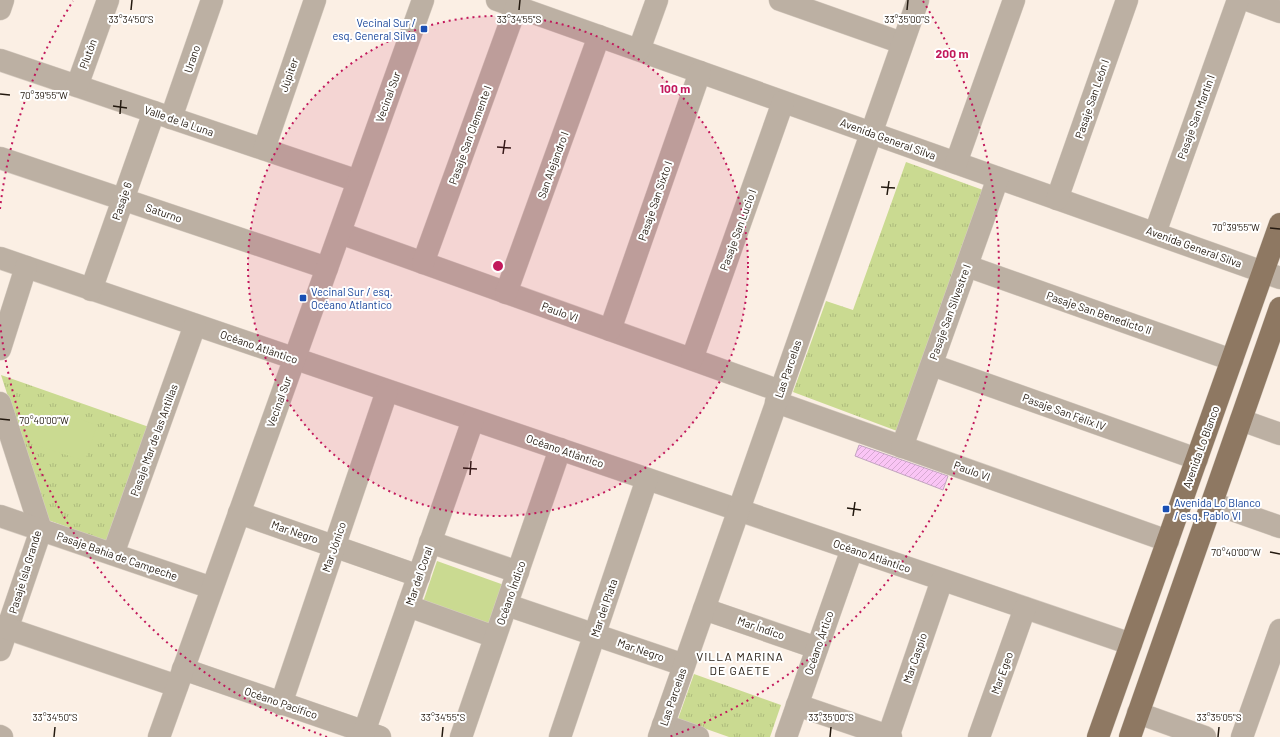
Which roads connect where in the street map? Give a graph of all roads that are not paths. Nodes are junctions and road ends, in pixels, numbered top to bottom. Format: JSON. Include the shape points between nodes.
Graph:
{"nodes":[{"id":1,"x":3,"y":0,"type":"edge"},
{"id":2,"x":108,"y":0,"type":"edge"},
{"id":3,"x":212,"y":0,"type":"edge"},
{"id":4,"x":315,"y":0,"type":"edge"},
{"id":5,"x":423,"y":0,"type":"edge"},
{"id":6,"x":657,"y":0,"type":"edge"},
{"id":7,"x":780,"y":0,"type":"edge"},
{"id":8,"x":918,"y":0,"type":"edge"},
{"id":9,"x":1014,"y":0,"type":"edge"},
{"id":10,"x":1127,"y":0,"type":"edge"},
{"id":11,"x":1238,"y":0,"type":"edge"},
{"id":12,"x":1246,"y":0,"type":"edge"},
{"id":13,"x":506,"y":3,"type":"edge"},
{"id":14,"x":0,"y":9,"type":"edge"},
{"id":15,"x":1280,"y":12,"type":"edge"},
{"id":16,"x":599,"y":36,"type":"junction"},
{"id":17,"x":902,"y":44,"type":"junction"},
{"id":18,"x":639,"y":50,"type":"junction"},
{"id":19,"x":0,"y":60,"type":"edge"},
{"id":20,"x":700,"y":72,"type":"junction"},
{"id":21,"x":77,"y":86,"type":"junction"},
{"id":22,"x":784,"y":102,"type":"junction"},
{"id":23,"x":162,"y":115,"type":"junction"},
{"id":24,"x":871,"y":133,"type":"junction"},
{"id":25,"x":264,"y":149,"type":"junction"},
{"id":26,"x":0,"y":158,"type":"edge"},
{"id":27,"x":956,"y":163,"type":"junction"},
{"id":28,"x":998,"y":178,"type":"junction"},
{"id":29,"x":358,"y":181,"type":"junction"},
{"id":30,"x":123,"y":199,"type":"junction"},
{"id":31,"x":1057,"y":199,"type":"junction"},
{"id":32,"x":1280,"y":224,"type":"edge"},
{"id":33,"x":340,"y":233,"type":"junction"},
{"id":34,"x":1155,"y":233,"type":"junction"},
{"id":35,"x":0,"y":258,"type":"edge"},
{"id":36,"x":423,"y":263,"type":"junction"},
{"id":37,"x":967,"y":266,"type":"junction"},
{"id":38,"x":26,"y":267,"type":"junction"},
{"id":39,"x":327,"y":268,"type":"junction"},
{"id":40,"x":1272,"y":275,"type":"edge"},
{"id":41,"x":91,"y":290,"type":"junction"},
{"id":42,"x":506,"y":293,"type":"junction"},
{"id":43,"x":1280,"y":308,"type":"edge"},
{"id":44,"x":195,"y":325,"type":"junction"},
{"id":45,"x":610,"y":330,"type":"junction"},
{"id":46,"x":1276,"y":331,"type":"edge"},
{"id":47,"x":0,"y":349,"type":"edge"},
{"id":48,"x":294,"y":359,"type":"junction"},
{"id":49,"x":692,"y":359,"type":"junction"},
{"id":50,"x":1232,"y":360,"type":"junction"},
{"id":51,"x":932,"y":365,"type":"junction"},
{"id":52,"x":387,"y":391,"type":"junction"},
{"id":53,"x":778,"y":396,"type":"junction"},
{"id":54,"x":0,"y":403,"type":"edge"},
{"id":55,"x":473,"y":420,"type":"junction"},
{"id":56,"x":1241,"y":420,"type":"junction"},
{"id":57,"x":1280,"y":434,"type":"edge"},
{"id":58,"x":902,"y":446,"type":"junction"},
{"id":59,"x":560,"y":449,"type":"junction"},
{"id":60,"x":1196,"y":459,"type":"junction"},
{"id":61,"x":647,"y":479,"type":"junction"},
{"id":62,"x":1212,"y":503,"type":"junction"},
{"id":63,"x":739,"y":510,"type":"junction"},
{"id":64,"x":239,"y":513,"type":"junction"},
{"id":65,"x":0,"y":516,"type":"edge"},
{"id":66,"x":1280,"y":527,"type":"edge"},
{"id":67,"x":41,"y":530,"type":"junction"},
{"id":68,"x":1168,"y":541,"type":"junction"},
{"id":69,"x":430,"y":542,"type":"junction"},
{"id":70,"x":334,"y":546,"type":"junction"},
{"id":71,"x":852,"y":549,"type":"junction"},
{"id":72,"x":113,"y":554,"type":"junction"},
{"id":73,"x":518,"y":572,"type":"junction"},
{"id":74,"x":419,"y":576,"type":"junction"},
{"id":75,"x":942,"y":580,"type":"junction"},
{"id":76,"x":212,"y":588,"type":"junction"},
{"id":77,"x":507,"y":605,"type":"junction"},
{"id":78,"x":408,"y":606,"type":"junction"},
{"id":79,"x":1025,"y":608,"type":"junction"},
{"id":80,"x":704,"y":609,"type":"junction"},
{"id":81,"x":4,"y":628,"type":"edge"},
{"id":82,"x":1280,"y":630,"type":"edge"},
{"id":83,"x":595,"y":635,"type":"junction"},
{"id":84,"x":495,"y":637,"type":"junction"},
{"id":85,"x":1131,"y":644,"type":"junction"},
{"id":86,"x":817,"y":648,"type":"junction"},
{"id":87,"x":0,"y":650,"type":"edge"},
{"id":88,"x":1275,"y":660,"type":"edge"},
{"id":89,"x":684,"y":665,"type":"junction"},
{"id":90,"x":180,"y":678,"type":"junction"},
{"id":91,"x":281,"y":704,"type":"junction"},
{"id":92,"x":797,"y":705,"type":"junction"},
{"id":93,"x":1138,"y":713,"type":"junction"},
{"id":94,"x":661,"y":731,"type":"edge"},
{"id":95,"x":372,"y":734,"type":"edge"},
{"id":96,"x":159,"y":737,"type":"edge"},
{"id":97,"x":461,"y":737,"type":"edge"},
{"id":98,"x":560,"y":737,"type":"edge"},
{"id":99,"x":698,"y":737,"type":"edge"},
{"id":100,"x":786,"y":737,"type":"edge"},
{"id":101,"x":889,"y":737,"type":"edge"},
{"id":102,"x":979,"y":737,"type":"edge"},
{"id":103,"x":1098,"y":737,"type":"edge"},
{"id":104,"x":1130,"y":737,"type":"edge"},
{"id":105,"x":1205,"y":737,"type":"edge"},
{"id":106,"x":1242,"y":737,"type":"edge"}],
"edges":[{"from":1,"to":14,"type":"street"},
{"from":2,"to":21,"type":"street","name":"Plutón"},
{"from":3,"to":23,"type":"street","name":"Urano"},
{"from":4,"to":25,"type":"street","name":"Júpiter"},
{"from":5,"to":29,"type":"street","name":"Vecinal Sur"},
{"from":6,"to":18,"type":"street"},
{"from":7,"to":17,"type":"street"},
{"from":8,"to":17,"type":"street","name":"Las Parcelas"},
{"from":9,"to":27,"type":"street"},
{"from":10,"to":31,"type":"street","name":"Pasaje San León I"},
{"from":11,"to":34,"type":"street","name":"Pasaje San Martín I"},
{"from":12,"to":15,"type":"street"},
{"from":13,"to":16,"type":"street","name":"Avenida General Silva"},
{"from":13,"to":36,"type":"street","name":"Pasaje San Clemente I"},
{"from":16,"to":18,"type":"street","name":"Avenida General Silva"},
{"from":16,"to":42,"type":"street","name":"San Alejandro I"},
{"from":17,"to":24,"type":"street","name":"Las Parcelas"},
{"from":18,"to":20,"type":"street","name":"Avenida General Silva"},
{"from":19,"to":21,"type":"street","name":"Valle de la Luna"},
{"from":20,"to":22,"type":"street","name":"Avenida General Silva"},
{"from":20,"to":45,"type":"street","name":"Pasaje San Sixto I"},
{"from":21,"to":23,"type":"street","name":"Valle de la Luna"},
{"from":22,"to":24,"type":"street","name":"Avenida General Silva"},
{"from":22,"to":49,"type":"street","name":"Pasaje San Lucio I"},
{"from":23,"to":25,"type":"street","name":"Valle de la Luna"},
{"from":23,"to":30,"type":"street","name":"Pasaje 6"},
{"from":24,"to":27,"type":"street","name":"Avenida General Silva"},
{"from":24,"to":53,"type":"street","name":"Las Parcelas"},
{"from":25,"to":29,"type":"street","name":"Valle de la Luna"},
{"from":26,"to":30,"type":"street","name":"Saturno"},
{"from":27,"to":28,"type":"street","name":"Avenida General Silva"},
{"from":28,"to":31,"type":"street","name":"Avenida General Silva"},
{"from":28,"to":37,"type":"street","name":"Pasaje San Silvestre I"},
{"from":29,"to":33,"type":"street","name":"Vecinal Sur"},
{"from":30,"to":39,"type":"street","name":"Saturno"},
{"from":30,"to":41,"type":"street","name":"Pasaje 6"},
{"from":31,"to":34,"type":"street","name":"Avenida General Silva"},
{"from":32,"to":40,"type":"main road","name":"Avenida Lo Blanco"},
{"from":33,"to":36,"type":"street","name":"Paulo VI"},
{"from":33,"to":39,"type":"street","name":"Vecinal Sur"},
{"from":34,"to":40,"type":"street","name":"Avenida General Silva"},
{"from":35,"to":38,"type":"street","name":"Océano Atlántico"},
{"from":36,"to":42,"type":"street","name":"Paulo VI"},
{"from":37,"to":50,"type":"street","name":"Pasaje San Benedicto II"},
{"from":37,"to":51,"type":"street","name":"Pasaje San Silvestre I"},
{"from":38,"to":41,"type":"street","name":"Océano Atlántico"},
{"from":38,"to":47,"type":"street"},
{"from":39,"to":48,"type":"street","name":"Vecinal Sur"},
{"from":40,"to":50,"type":"main road","name":"Avenida Lo Blanco"},
{"from":41,"to":44,"type":"street","name":"Océano Atlántico"},
{"from":42,"to":45,"type":"street","name":"Paulo VI"},
{"from":43,"to":46,"type":"main road"},
{"from":44,"to":48,"type":"street","name":"Océano Atlántico"},
{"from":44,"to":72,"type":"street","name":"Pasaje Mar de las Antillas"},
{"from":45,"to":49,"type":"street","name":"Paulo VI"},
{"from":46,"to":56,"type":"main road"},
{"from":48,"to":52,"type":"street","name":"Océano Atlántico"},
{"from":48,"to":64,"type":"street","name":"Vecinal Sur"},
{"from":49,"to":53,"type":"street","name":"Paulo VI"},
{"from":50,"to":60,"type":"main road","name":"Avenida Lo Blanco"},
{"from":51,"to":58,"type":"street","name":"Pasaje San Silvestre I"},
{"from":51,"to":60,"type":"street","name":"Pasaje San Félix IV"},
{"from":52,"to":55,"type":"street","name":"Océano Atlántico"},
{"from":52,"to":70,"type":"street","name":"Mar Jónico"},
{"from":53,"to":58,"type":"street","name":"Paulo VI"},
{"from":53,"to":63,"type":"street","name":"Las Parcelas"},
{"from":54,"to":67,"type":"street","name":"Pasaje Isla Grande"},
{"from":55,"to":59,"type":"street","name":"Océano Atlántico"},
{"from":55,"to":69,"type":"street","name":"Mar del Coral"},
{"from":56,"to":57,"type":"street"},
{"from":56,"to":62,"type":"main road"},
{"from":58,"to":68,"type":"street","name":"Paulo VI"},
{"from":59,"to":61,"type":"street","name":"Océano Atlántico"},
{"from":59,"to":73,"type":"street","name":"Océano Índico"},
{"from":60,"to":68,"type":"main road","name":"Avenida Lo Blanco"},
{"from":61,"to":63,"type":"street","name":"Océano Atlántico"},
{"from":61,"to":83,"type":"street","name":"Mar del Plata"},
{"from":62,"to":66,"type":"street"},
{"from":62,"to":93,"type":"main road"},
{"from":63,"to":71,"type":"street","name":"Océano Atlántico"},
{"from":63,"to":80,"type":"street","name":"Las Parcelas"},
{"from":64,"to":70,"type":"street","name":"Mar Negro"},
{"from":64,"to":76,"type":"street","name":"Vecinal Sur"},
{"from":65,"to":67,"type":"street","name":"Pasaje Bahía de Campeche"},
{"from":67,"to":72,"type":"street","name":"Pasaje Bahía de Campeche"},
{"from":67,"to":81,"type":"street","name":"Pasaje Isla Grande"},
{"from":68,"to":85,"type":"main road","name":"Avenida Lo Blanco"},
{"from":69,"to":73,"type":"street"},
{"from":69,"to":74,"type":"street","name":"Mar del Coral"},
{"from":70,"to":74,"type":"street","name":"Mar Negro"},
{"from":70,"to":91,"type":"street","name":"Mar Jónico"},
{"from":71,"to":75,"type":"street","name":"Océano Atlántico"},
{"from":71,"to":86,"type":"street","name":"Océano Ártico"},
{"from":72,"to":76,"type":"street","name":"Pasaje Bahía de Campeche"},
{"from":73,"to":77,"type":"street","name":"Océano Índico"},
{"from":74,"to":78,"type":"street","name":"Mar del Coral"},
{"from":75,"to":79,"type":"street","name":"Océano Atlántico"},
{"from":75,"to":101,"type":"street","name":"Mar Caspio"},
{"from":76,"to":90,"type":"street","name":"Vecinal Sur"},
{"from":77,"to":83,"type":"street","name":"Mar Negro"},
{"from":77,"to":84,"type":"street","name":"Océano Índico"},
{"from":78,"to":84,"type":"street"},
{"from":78,"to":95,"type":"street","name":"Mar del Coral"},
{"from":79,"to":85,"type":"street","name":"Océano Atlántico"},
{"from":79,"to":102,"type":"street","name":"Mar Egeo"},
{"from":80,"to":86,"type":"street","name":"Mar Índico"},
{"from":80,"to":89,"type":"street","name":"Las Parcelas"},
{"from":81,"to":87,"type":"street","name":"Pasaje Isla Grande"},
{"from":81,"to":90,"type":"street","name":"Océano Pacífico"},
{"from":82,"to":88,"type":"street"},
{"from":83,"to":89,"type":"street","name":"Mar Negro"},
{"from":83,"to":98,"type":"street","name":"Mar del Plata"},
{"from":84,"to":97,"type":"street","name":"Océano Índico"},
{"from":85,"to":103,"type":"main road","name":"Avenida Lo Blanco"},
{"from":86,"to":92,"type":"street","name":"Océano Ártico"},
{"from":88,"to":106,"type":"street"},
{"from":89,"to":94,"type":"street","name":"Las Parcelas"},
{"from":90,"to":91,"type":"street","name":"Océano Pacífico"},
{"from":90,"to":96,"type":"street","name":"Vecinal Sur"},
{"from":91,"to":95,"type":"street","name":"Océano Pacífico"},
{"from":92,"to":100,"type":"street","name":"Océano Ártico"},
{"from":92,"to":101,"type":"street"},
{"from":93,"to":104,"type":"main road"},
{"from":93,"to":105,"type":"street"},
{"from":94,"to":99,"type":"street"}]}
